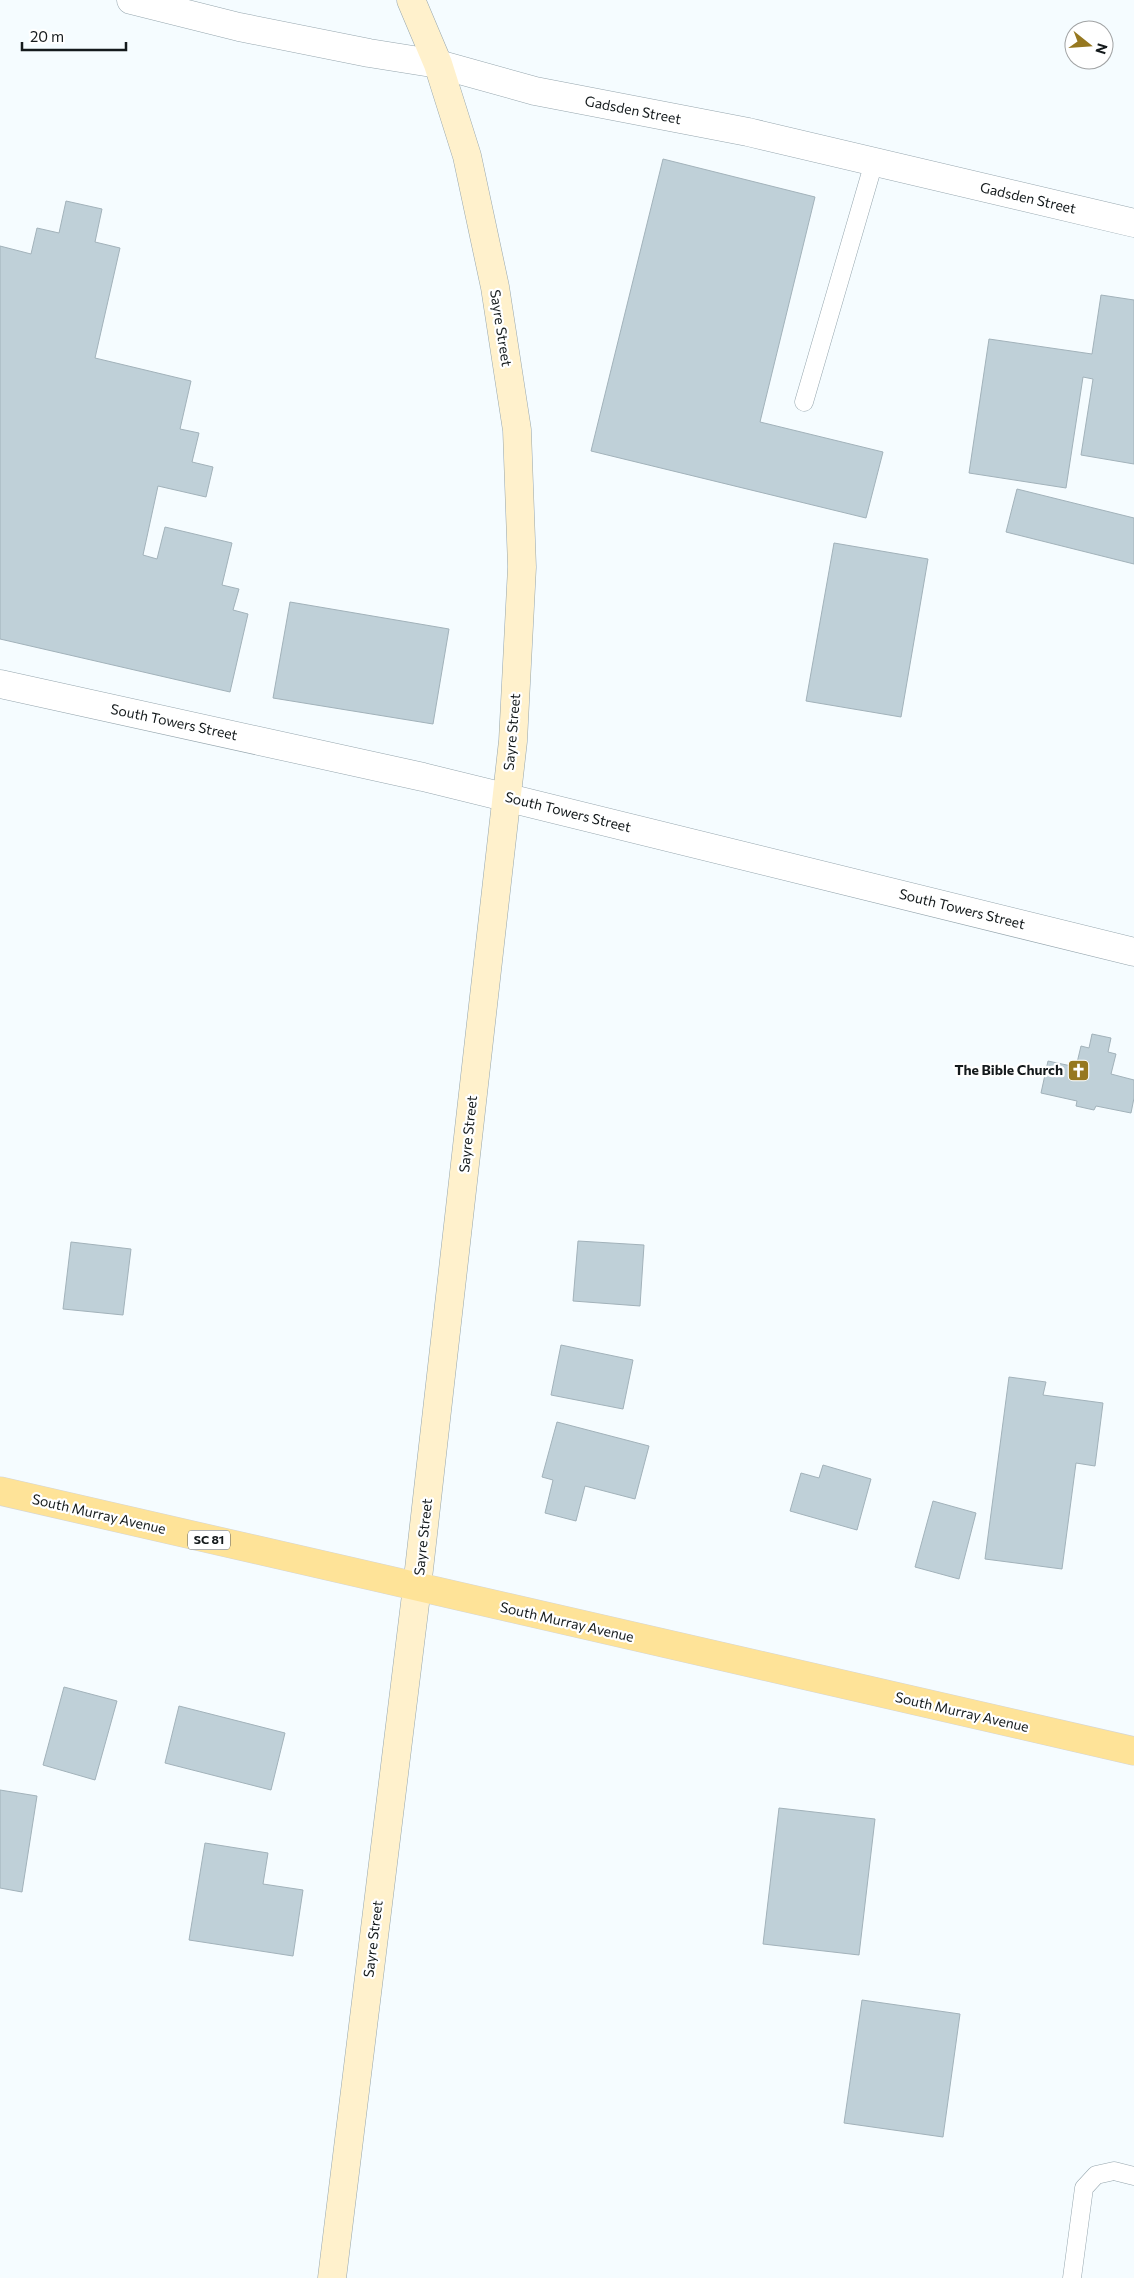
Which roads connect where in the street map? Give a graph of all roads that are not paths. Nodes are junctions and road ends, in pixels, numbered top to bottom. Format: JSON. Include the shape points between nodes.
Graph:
{"nodes":[{"id":1,"x":131,"y":0,"type":"edge"},
{"id":2,"x":411,"y":0,"type":"edge"},
{"id":3,"x":438,"y":64,"type":"junction"},
{"id":4,"x":874,"y":162,"type":"junction"},
{"id":5,"x":1134,"y":222,"type":"edge"},
{"id":6,"x":804,"y":402,"type":"dead end"},
{"id":7,"x":0,"y":684,"type":"edge"},
{"id":8,"x":506,"y":797,"type":"junction"},
{"id":9,"x":1134,"y":952,"type":"edge"},
{"id":10,"x":0,"y":1492,"type":"edge"},
{"id":11,"x":417,"y":1587,"type":"junction"},
{"id":12,"x":1134,"y":1751,"type":"edge"},
{"id":13,"x":1134,"y":2176,"type":"edge"},
{"id":14,"x":332,"y":2278,"type":"edge"},
{"id":15,"x":1072,"y":2278,"type":"edge"}],
"edges":[{"from":1,"to":3,"type":"street","name":"Gadsden Street","via":[[239,27]]},
{"from":2,"to":3,"type":"main road","name":"Sayre Street"},
{"from":3,"to":4,"type":"street","name":"Gadsden Street","via":[[535,91],[748,132]]},
{"from":3,"to":8,"type":"main road","name":"Sayre Street","via":[[467,156],[496,287],[517,430],[522,567],[513,741]]},
{"from":4,"to":5,"type":"street","name":"Gadsden Street"},
{"from":4,"to":6,"type":"lane"},
{"from":7,"to":8,"type":"street","name":"South Towers Street"},
{"from":8,"to":9,"type":"street","name":"South Towers Street"},
{"from":8,"to":11,"type":"main road","name":"Sayre Street"},
{"from":10,"to":11,"type":"main road","name":"South Murray Avenue","number":"SC 81"},
{"from":11,"to":12,"type":"main road","name":"South Murray Avenue"},
{"from":11,"to":14,"type":"main road","name":"Sayre Street"},
{"from":13,"to":15,"type":"lane","via":[[1114,2171],[1096,2174],[1084,2188]]}]}
